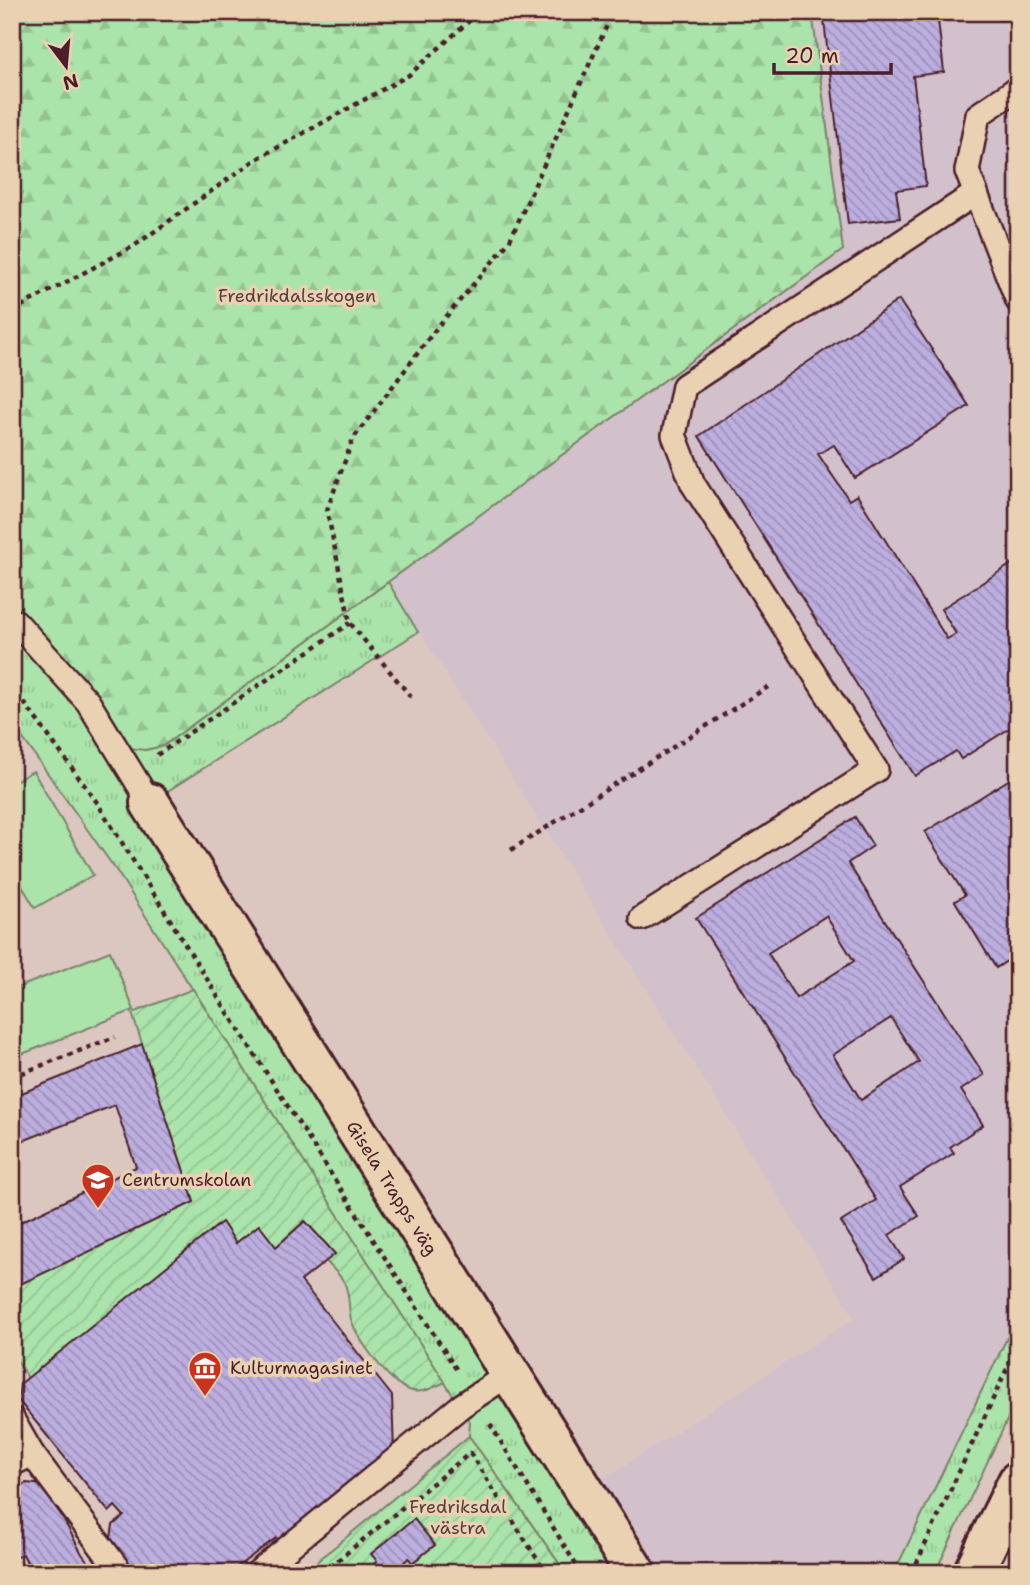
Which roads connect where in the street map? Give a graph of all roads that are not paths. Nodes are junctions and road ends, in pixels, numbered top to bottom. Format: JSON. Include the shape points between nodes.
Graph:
{"nodes":[{"id":1,"x":1018,"y":88,"type":"edge"},
{"id":2,"x":976,"y":193,"type":"junction"},
{"id":3,"x":1018,"y":301,"type":"edge"},
{"id":4,"x":12,"y":621,"type":"edge"},
{"id":5,"x":141,"y":788,"type":"joint"},
{"id":6,"x":642,"y":918,"type":"dead end"},
{"id":7,"x":509,"y":1374,"type":"junction"},
{"id":8,"x":12,"y":1419,"type":"edge"},
{"id":9,"x":22,"y":1459,"type":"edge"},
{"id":10,"x":1018,"y":1481,"type":"edge"},
{"id":11,"x":976,"y":1572,"type":"edge"},
{"id":12,"x":121,"y":1573,"type":"edge"},
{"id":13,"x":257,"y":1573,"type":"edge"},
{"id":14,"x":636,"y":1573,"type":"edge"}],
"edges":[{"from":1,"to":2,"type":"lane","via":[[978,115],[967,170]]},
{"from":2,"to":3,"type":"lane"},
{"from":2,"to":6,"type":"lane","via":[[684,386],[674,435],[693,484],[876,770]]},
{"from":4,"to":5,"type":"lane","via":[[88,702]]},
{"from":5,"to":7,"type":"street","name":"Gisela Trapps väg"},
{"from":7,"to":13,"type":"lane","via":[[461,1406]]},
{"from":7,"to":14,"type":"street","name":"Gisela Trapps väg"},
{"from":8,"to":9,"type":"lane"},
{"from":9,"to":12,"type":"lane"},
{"from":10,"to":11,"type":"street"}]}
